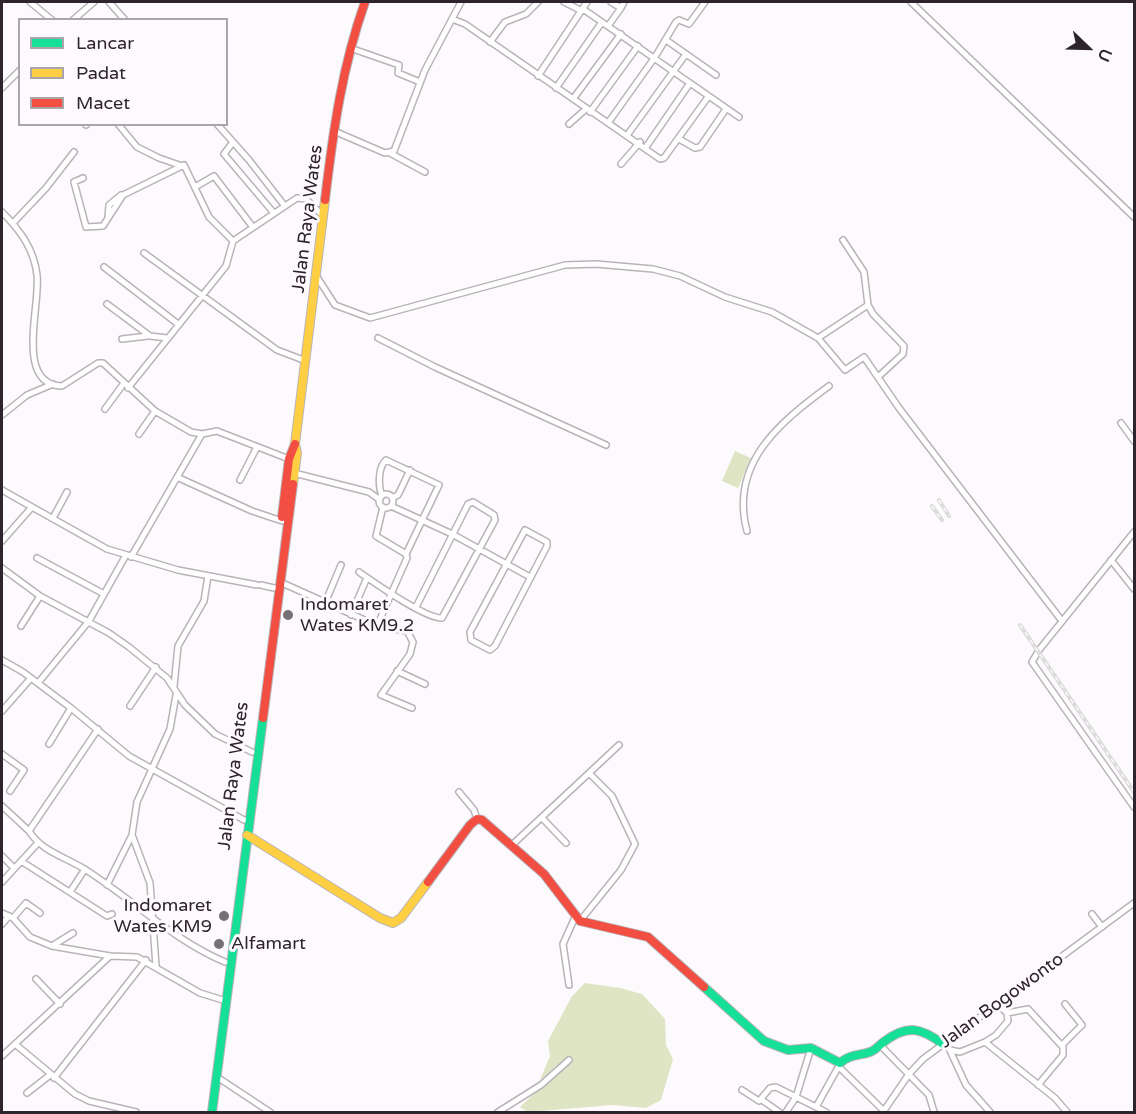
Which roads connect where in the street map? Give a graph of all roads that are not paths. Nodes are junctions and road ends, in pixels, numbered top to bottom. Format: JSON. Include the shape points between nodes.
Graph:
{"nodes":[{"id":1,"x":30,"y":2,"type":"edge"},
{"id":2,"x":94,"y":2,"type":"edge"},
{"id":3,"x":109,"y":2,"type":"edge"},
{"id":4,"x":365,"y":2,"type":"edge"},
{"id":5,"x":461,"y":2,"type":"edge"},
{"id":6,"x":538,"y":2,"type":"edge"},
{"id":7,"x":564,"y":2,"type":"edge"},
{"id":8,"x":587,"y":2,"type":"edge"},
{"id":9,"x":611,"y":2,"type":"edge"},
{"id":10,"x":705,"y":2,"type":"edge"},
{"id":11,"x":911,"y":2,"type":"edge"},
{"id":12,"x":622,"y":5,"type":"edge"},
{"id":13,"x":582,"y":10,"type":"junction"},
{"id":14,"x":50,"y":18,"type":"edge"},
{"id":15,"x":75,"y":18,"type":"edge"},
{"id":16,"x":123,"y":18,"type":"edge"},
{"id":17,"x":452,"y":19,"type":"junction"},
{"id":18,"x":602,"y":22,"type":"junction"},
{"id":19,"x":608,"y":26,"type":"junction"},
{"id":20,"x":621,"y":34,"type":"junction"},
{"id":21,"x":666,"y":40,"type":"junction"},
{"id":22,"x":490,"y":42,"type":"junction"},
{"id":23,"x":638,"y":46,"type":"junction"},
{"id":24,"x":350,"y":48,"type":"junction"},
{"id":25,"x":686,"y":54,"type":"junction"},
{"id":26,"x":655,"y":57,"type":"junction"},
{"id":27,"x":674,"y":71,"type":"junction"},
{"id":28,"x":18,"y":72,"type":"edge"},
{"id":29,"x":716,"y":75,"type":"dead end"},
{"id":30,"x":538,"y":76,"type":"junction"},
{"id":31,"x":420,"y":82,"type":"junction"},
{"id":32,"x":690,"y":83,"type":"junction"},
{"id":33,"x":2,"y":88,"type":"edge"},
{"id":34,"x":556,"y":88,"type":"junction"},
{"id":35,"x":708,"y":97,"type":"junction"},
{"id":36,"x":573,"y":99,"type":"junction"},
{"id":37,"x":726,"y":109,"type":"junction"},
{"id":38,"x":588,"y":111,"type":"junction"},
{"id":39,"x":739,"y":117,"type":"dead end"},
{"id":40,"x":608,"y":123,"type":"junction"},
{"id":41,"x":569,"y":124,"type":"dead end"},
{"id":42,"x":120,"y":126,"type":"edge"},
{"id":43,"x":219,"y":126,"type":"edge"},
{"id":44,"x":334,"y":131,"type":"junction"},
{"id":45,"x":628,"y":134,"type":"junction"},
{"id":46,"x":679,"y":139,"type":"junction"},
{"id":47,"x":233,"y":142,"type":"junction"},
{"id":48,"x":639,"y":142,"type":"junction"},
{"id":49,"x":646,"y":147,"type":"junction"},
{"id":50,"x":74,"y":152,"type":"dead end"},
{"id":51,"x":390,"y":153,"type":"junction"},
{"id":52,"x":621,"y":164,"type":"dead end"},
{"id":53,"x":184,"y":165,"type":"junction"},
{"id":54,"x":425,"y":172,"type":"dead end"},
{"id":55,"x":83,"y":178,"type":"dead end"},
{"id":56,"x":195,"y":187,"type":"junction"},
{"id":57,"x":284,"y":205,"type":"junction"},
{"id":58,"x":2,"y":212,"type":"edge"},
{"id":59,"x":273,"y":212,"type":"junction"},
{"id":60,"x":1134,"y":217,"type":"edge"},
{"id":61,"x":324,"y":218,"type":"junction"},
{"id":62,"x":13,"y":223,"type":"junction"},
{"id":63,"x":252,"y":226,"type":"junction"},
{"id":64,"x":843,"y":240,"type":"dead end"},
{"id":65,"x":233,"y":241,"type":"junction"},
{"id":66,"x":144,"y":253,"type":"dead end"},
{"id":67,"x":104,"y":267,"type":"dead end"},
{"id":68,"x":316,"y":275,"type":"junction"},
{"id":69,"x":203,"y":296,"type":"junction"},
{"id":70,"x":107,"y":304,"type":"dead end"},
{"id":71,"x":868,"y":305,"type":"junction"},
{"id":72,"x":178,"y":324,"type":"junction"},
{"id":73,"x":150,"y":336,"type":"junction"},
{"id":74,"x":167,"y":338,"type":"junction"},
{"id":75,"x":378,"y":338,"type":"dead end"},
{"id":76,"x":818,"y":338,"type":"junction"},
{"id":77,"x":122,"y":339,"type":"dead end"},
{"id":78,"x":306,"y":361,"type":"junction"},
{"id":79,"x":878,"y":377,"type":"junction"},
{"id":80,"x":53,"y":384,"type":"junction"},
{"id":81,"x":126,"y":385,"type":"junction"},
{"id":82,"x":829,"y":386,"type":"dead end"},
{"id":83,"x":105,"y":409,"type":"dead end"},
{"id":84,"x":155,"y":411,"type":"junction"},
{"id":85,"x":2,"y":415,"type":"edge"},
{"id":86,"x":1121,"y":423,"type":"dead end"},
{"id":87,"x":139,"y":434,"type":"dead end"},
{"id":88,"x":202,"y":434,"type":"junction"},
{"id":89,"x":1134,"y":441,"type":"edge"},
{"id":90,"x":295,"y":444,"type":"junction"},
{"id":91,"x":606,"y":445,"type":"dead end"},
{"id":92,"x":257,"y":447,"type":"junction"},
{"id":93,"x":289,"y":459,"type":"junction"},
{"id":94,"x":410,"y":470,"type":"junction"},
{"id":95,"x":294,"y":473,"type":"junction"},
{"id":96,"x":179,"y":478,"type":"junction"},
{"id":97,"x":240,"y":480,"type":"dead end"},
{"id":98,"x":2,"y":490,"type":"edge"},
{"id":99,"x":67,"y":492,"type":"dead end"},
{"id":100,"x":381,"y":498,"type":"junction"},
{"id":101,"x":392,"y":498,"type":"junction"},
{"id":102,"x":391,"y":506,"type":"junction"},
{"id":103,"x":32,"y":507,"type":"junction"},
{"id":104,"x":383,"y":507,"type":"junction"},
{"id":105,"x":53,"y":518,"type":"junction"},
{"id":106,"x":422,"y":520,"type":"junction"},
{"id":107,"x":282,"y":521,"type":"junction"},
{"id":108,"x":747,"y":531,"type":"dead end"},
{"id":109,"x":1134,"y":532,"type":"edge"},
{"id":110,"x":452,"y":534,"type":"junction"},
{"id":111,"x":2,"y":541,"type":"edge"},
{"id":112,"x":479,"y":550,"type":"junction"},
{"id":113,"x":405,"y":554,"type":"junction"},
{"id":114,"x":129,"y":556,"type":"junction"},
{"id":115,"x":37,"y":558,"type":"dead end"},
{"id":116,"x":1111,"y":560,"type":"junction"},
{"id":117,"x":505,"y":564,"type":"junction"},
{"id":118,"x":341,"y":565,"type":"dead end"},
{"id":119,"x":2,"y":568,"type":"edge"},
{"id":120,"x":358,"y":572,"type":"dead end"},
{"id":121,"x":208,"y":576,"type":"junction"},
{"id":122,"x":530,"y":578,"type":"junction"},
{"id":123,"x":366,"y":580,"type":"dead end"},
{"id":124,"x":277,"y":585,"type":"junction"},
{"id":125,"x":1134,"y":589,"type":"edge"},
{"id":126,"x":391,"y":593,"type":"junction"},
{"id":127,"x":105,"y":594,"type":"junction"},
{"id":128,"x":40,"y":596,"type":"junction"},
{"id":129,"x":325,"y":603,"type":"junction"},
{"id":130,"x":416,"y":607,"type":"junction"},
{"id":131,"x":351,"y":615,"type":"junction"},
{"id":132,"x":1061,"y":619,"type":"junction"},
{"id":133,"x":89,"y":621,"type":"junction"},
{"id":134,"x":21,"y":626,"type":"dead end"},
{"id":135,"x":377,"y":626,"type":"junction"},
{"id":136,"x":2,"y":660,"type":"edge"},
{"id":137,"x":156,"y":667,"type":"junction"},
{"id":138,"x":397,"y":671,"type":"junction"},
{"id":139,"x":31,"y":678,"type":"junction"},
{"id":140,"x":38,"y":683,"type":"junction"},
{"id":141,"x":425,"y":684,"type":"dead end"},
{"id":142,"x":174,"y":686,"type":"junction"},
{"id":143,"x":176,"y":695,"type":"junction"},
{"id":144,"x":130,"y":706,"type":"dead end"},
{"id":145,"x":71,"y":708,"type":"junction"},
{"id":146,"x":412,"y":708,"type":"dead end"},
{"id":147,"x":2,"y":711,"type":"edge"},
{"id":148,"x":98,"y":729,"type":"junction"},
{"id":149,"x":49,"y":744,"type":"dead end"},
{"id":150,"x":619,"y":745,"type":"dead end"},
{"id":151,"x":252,"y":752,"type":"junction"},
{"id":152,"x":2,"y":754,"type":"edge"},
{"id":153,"x":150,"y":769,"type":"junction"},
{"id":154,"x":590,"y":774,"type":"junction"},
{"id":155,"x":10,"y":791,"type":"dead end"},
{"id":156,"x":459,"y":792,"type":"dead end"},
{"id":157,"x":2,"y":806,"type":"edge"},
{"id":158,"x":1134,"y":807,"type":"edge"},
{"id":159,"x":477,"y":819,"type":"junction"},
{"id":160,"x":543,"y":819,"type":"junction"},
{"id":161,"x":244,"y":820,"type":"junction"},
{"id":162,"x":29,"y":831,"type":"junction"},
{"id":163,"x":132,"y":835,"type":"junction"},
{"id":164,"x":248,"y":835,"type":"junction"},
{"id":165,"x":566,"y":843,"type":"dead end"},
{"id":166,"x":37,"y":844,"type":"junction"},
{"id":167,"x":512,"y":845,"type":"junction"},
{"id":168,"x":2,"y":855,"type":"edge"},
{"id":169,"x":21,"y":861,"type":"junction"},
{"id":170,"x":14,"y":868,"type":"junction"},
{"id":171,"x":85,"y":869,"type":"junction"},
{"id":172,"x":2,"y":882,"type":"edge"},
{"id":173,"x":107,"y":885,"type":"junction"},
{"id":174,"x":70,"y":892,"type":"junction"},
{"id":175,"x":1134,"y":903,"type":"edge"},
{"id":176,"x":2,"y":913,"type":"edge"},
{"id":177,"x":40,"y":913,"type":"dead end"},
{"id":178,"x":112,"y":914,"type":"dead end"},
{"id":179,"x":1092,"y":914,"type":"dead end"},
{"id":180,"x":11,"y":917,"type":"junction"},
{"id":181,"x":152,"y":918,"type":"junction"},
{"id":182,"x":578,"y":918,"type":"junction"},
{"id":183,"x":2,"y":924,"type":"edge"},
{"id":184,"x":1102,"y":927,"type":"junction"},
{"id":185,"x":73,"y":933,"type":"dead end"},
{"id":186,"x":52,"y":946,"type":"junction"},
{"id":187,"x":110,"y":956,"type":"junction"},
{"id":188,"x":146,"y":960,"type":"junction"},
{"id":189,"x":225,"y":962,"type":"junction"},
{"id":190,"x":156,"y":966,"type":"junction"},
{"id":191,"x":36,"y":979,"type":"dead end"},
{"id":192,"x":568,"y":985,"type":"dead end"},
{"id":193,"x":224,"y":1001,"type":"junction"},
{"id":194,"x":60,"y":1004,"type":"junction"},
{"id":195,"x":997,"y":1004,"type":"junction"},
{"id":196,"x":1065,"y":1004,"type":"dead end"},
{"id":197,"x":1007,"y":1013,"type":"junction"},
{"id":198,"x":985,"y":1042,"type":"junction"},
{"id":199,"x":944,"y":1043,"type":"junction"},
{"id":200,"x":15,"y":1044,"type":"junction"},
{"id":201,"x":880,"y":1045,"type":"junction"},
{"id":202,"x":1062,"y":1045,"type":"junction"},
{"id":203,"x":811,"y":1048,"type":"junction"},
{"id":204,"x":950,"y":1050,"type":"junction"},
{"id":205,"x":2,"y":1056,"type":"edge"},
{"id":206,"x":569,"y":1060,"type":"dead end"},
{"id":207,"x":839,"y":1065,"type":"junction"},
{"id":208,"x":909,"y":1074,"type":"junction"},
{"id":209,"x":216,"y":1076,"type":"junction"},
{"id":210,"x":52,"y":1077,"type":"junction"},
{"id":211,"x":1038,"y":1085,"type":"junction"},
{"id":212,"x":742,"y":1090,"type":"dead end"},
{"id":213,"x":27,"y":1093,"type":"dead end"},
{"id":214,"x":796,"y":1097,"type":"junction"},
{"id":215,"x":762,"y":1100,"type":"junction"},
{"id":216,"x":101,"y":1104,"type":"junction"},
{"id":217,"x":816,"y":1107,"type":"junction"},
{"id":218,"x":1064,"y":1111,"type":"edge"},
{"id":219,"x":883,"y":1112,"type":"edge"},
{"id":220,"x":99,"y":1113,"type":"edge"},
{"id":221,"x":136,"y":1113,"type":"edge"},
{"id":222,"x":206,"y":1113,"type":"edge"},
{"id":223,"x":212,"y":1113,"type":"edge"},
{"id":224,"x":270,"y":1113,"type":"edge"},
{"id":225,"x":498,"y":1113,"type":"edge"},
{"id":226,"x":779,"y":1113,"type":"edge"},
{"id":227,"x":786,"y":1113,"type":"edge"},
{"id":228,"x":826,"y":1113,"type":"edge"},
{"id":229,"x":934,"y":1113,"type":"edge"},
{"id":230,"x":990,"y":1113,"type":"edge"}],
"edges":[{"from":1,"to":14,"type":"street"},
{"from":2,"to":15,"type":"street"},
{"from":3,"to":16,"type":"street"},
{"from":4,"to":24,"type":"main road","name":"Jalan Raya Wates"},
{"from":5,"to":17,"type":"street"},
{"from":6,"to":22,"type":"street","via":[[526,14],[505,22]]},
{"from":7,"to":13,"type":"street"},
{"from":8,"to":13,"type":"street"},
{"from":9,"to":12,"type":"street"},
{"from":10,"to":21,"type":"street","via":[[689,24],[677,20]]},
{"from":11,"to":60,"type":"street"},
{"from":12,"to":19,"type":"street"},
{"from":13,"to":18,"type":"street"},
{"from":13,"to":30,"type":"street"},
{"from":17,"to":22,"type":"street"},
{"from":17,"to":31,"type":"street"},
{"from":18,"to":19,"type":"street"},
{"from":18,"to":34,"type":"street"},
{"from":19,"to":20,"type":"street"},
{"from":20,"to":23,"type":"street"},
{"from":20,"to":36,"type":"street"},
{"from":21,"to":25,"type":"street"},
{"from":21,"to":26,"type":"street"},
{"from":22,"to":30,"type":"street"},
{"from":23,"to":26,"type":"street"},
{"from":23,"to":38,"type":"street"},
{"from":24,"to":31,"type":"street","via":[[399,65],[398,73]]},
{"from":24,"to":44,"type":"main road","name":"Jalan Raya Wates"},
{"from":25,"to":27,"type":"street"},
{"from":25,"to":29,"type":"street"},
{"from":26,"to":27,"type":"street"},
{"from":26,"to":40,"type":"street"},
{"from":27,"to":32,"type":"street"},
{"from":27,"to":45,"type":"street"},
{"from":28,"to":33,"type":"street"},
{"from":30,"to":34,"type":"street"},
{"from":31,"to":51,"type":"street","via":[[397,147]]},
{"from":32,"to":35,"type":"street"},
{"from":32,"to":49,"type":"street"},
{"from":34,"to":36,"type":"street"},
{"from":35,"to":37,"type":"street"},
{"from":35,"to":46,"type":"street"},
{"from":36,"to":38,"type":"street"},
{"from":37,"to":39,"type":"street"},
{"from":37,"to":46,"type":"street","via":[[700,147]]},
{"from":38,"to":40,"type":"street"},
{"from":38,"to":41,"type":"street"},
{"from":40,"to":45,"type":"street"},
{"from":42,"to":53,"type":"street","via":[[137,147]]},
{"from":43,"to":47,"type":"street"},
{"from":44,"to":51,"type":"street"},
{"from":44,"to":61,"type":"main road","name":"Jalan Raya Wates"},
{"from":45,"to":48,"type":"street"},
{"from":46,"to":49,"type":"street","via":[[663,159]]},
{"from":47,"to":57,"type":"street"},
{"from":47,"to":59,"type":"street","via":[[224,154]]},
{"from":48,"to":49,"type":"street"},
{"from":48,"to":52,"type":"street"},
{"from":50,"to":62,"type":"street"},
{"from":51,"to":54,"type":"street"},
{"from":53,"to":55,"type":"street","via":[[111,202],[108,218],[101,227],[86,227],[74,182]]},
{"from":53,"to":56,"type":"street"},
{"from":56,"to":63,"type":"street","via":[[214,176]]},
{"from":56,"to":65,"type":"street","via":[[209,218]]},
{"from":57,"to":59,"type":"street"},
{"from":57,"to":61,"type":"street","via":[[303,198]]},
{"from":58,"to":62,"type":"street"},
{"from":59,"to":63,"type":"street"},
{"from":61,"to":68,"type":"main road","name":"Jalan Raya Wates"},
{"from":62,"to":80,"type":"street","via":[[29,248],[38,277],[32,358],[37,371]]},
{"from":63,"to":65,"type":"street"},
{"from":64,"to":71,"type":"street","via":[[864,272]]},
{"from":65,"to":69,"type":"street","via":[[226,266]]},
{"from":66,"to":69,"type":"street"},
{"from":67,"to":72,"type":"street"},
{"from":68,"to":76,"type":"street","via":[[334,305],[370,318],[566,266],[596,264],[661,270],[772,312]]},
{"from":68,"to":78,"type":"main road","name":"Jalan Raya Wates"},
{"from":69,"to":72,"type":"street"},
{"from":69,"to":78,"type":"street","via":[[277,350]]},
{"from":70,"to":73,"type":"street"},
{"from":71,"to":76,"type":"street"},
{"from":71,"to":79,"type":"street","via":[[878,322],[904,346],[903,354]]},
{"from":72,"to":74,"type":"street"},
{"from":73,"to":74,"type":"street"},
{"from":73,"to":77,"type":"street"},
{"from":74,"to":81,"type":"street"},
{"from":75,"to":91,"type":"street"},
{"from":76,"to":79,"type":"street","via":[[845,370],[864,357]]},
{"from":78,"to":90,"type":"main road","name":"Jalan Raya Wates"},
{"from":79,"to":132,"type":"street"},
{"from":80,"to":81,"type":"street","via":[[62,386],[101,363],[109,366]]},
{"from":80,"to":85,"type":"street","via":[[27,395]]},
{"from":81,"to":83,"type":"street"},
{"from":81,"to":84,"type":"street"},
{"from":82,"to":108,"type":"street","via":[[804,404],[758,451],[743,496]]},
{"from":84,"to":87,"type":"street"},
{"from":84,"to":88,"type":"street","via":[[191,432]]},
{"from":86,"to":89,"type":"street"},
{"from":88,"to":92,"type":"street","via":[[217,431]]},
{"from":88,"to":96,"type":"street"},
{"from":90,"to":93,"type":"main road","name":"Jalan Raya Wates"},
{"from":90,"to":95,"type":"main road","name":"Jalan Raya Wates"},
{"from":92,"to":93,"type":"street"},
{"from":92,"to":97,"type":"street"},
{"from":93,"to":107,"type":"main road","name":"Jalan Raya Wates"},
{"from":94,"to":100,"type":"street","via":[[385,460]]},
{"from":94,"to":101,"type":"street","via":[[398,495]]},
{"from":94,"to":106,"type":"street","via":[[439,485]]},
{"from":95,"to":100,"type":"street"},
{"from":95,"to":124,"type":"main road","name":"Jalan Raya Wates"},
{"from":96,"to":107,"type":"street"},
{"from":96,"to":114,"type":"street"},
{"from":98,"to":103,"type":"street"},
{"from":99,"to":105,"type":"street"},
{"from":100,"to":101,"type":"street","via":[[388,494]]},
{"from":100,"to":104,"type":"street"},
{"from":101,"to":102,"type":"street"},
{"from":102,"to":104,"type":"street"},
{"from":102,"to":106,"type":"street"},
{"from":103,"to":105,"type":"street"},
{"from":103,"to":111,"type":"street"},
{"from":104,"to":113,"type":"street","via":[[376,537]]},
{"from":105,"to":114,"type":"street","via":[[87,540]]},
{"from":106,"to":110,"type":"street"},
{"from":106,"to":113,"type":"street"},
{"from":107,"to":124,"type":"main road","name":"Jalan Raya Wates"},
{"from":109,"to":116,"type":"street"},
{"from":110,"to":112,"type":"street"},
{"from":110,"to":112,"type":"street","via":[[468,504],[473,502],[495,516]]},
{"from":110,"to":130,"type":"street"},
{"from":112,"to":117,"type":"street"},
{"from":112,"to":130,"type":"street","via":[[445,616],[434,617]]},
{"from":113,"to":126,"type":"street","via":[[407,558]]},
{"from":114,"to":121,"type":"street"},
{"from":114,"to":127,"type":"street"},
{"from":115,"to":127,"type":"street"},
{"from":116,"to":125,"type":"street"},
{"from":116,"to":132,"type":"street"},
{"from":117,"to":122,"type":"street"},
{"from":117,"to":122,"type":"street","via":[[525,530],[548,543]]},
{"from":117,"to":122,"type":"street","via":[[470,632],[471,640],[490,650],[494,648]]},
{"from":118,"to":129,"type":"street"},
{"from":119,"to":128,"type":"street"},
{"from":120,"to":126,"type":"street"},
{"from":121,"to":124,"type":"street"},
{"from":121,"to":142,"type":"street","via":[[204,601],[178,646]]},
{"from":123,"to":131,"type":"street"},
{"from":124,"to":129,"type":"street"},
{"from":124,"to":151,"type":"main road","name":"Jalan Raya Wates"},
{"from":124,"to":164,"type":"main road","name":"Jalan Raya Wates"},
{"from":126,"to":130,"type":"street"},
{"from":126,"to":135,"type":"street"},
{"from":127,"to":133,"type":"street"},
{"from":128,"to":133,"type":"street"},
{"from":128,"to":134,"type":"street"},
{"from":129,"to":131,"type":"street"},
{"from":131,"to":135,"type":"street"},
{"from":132,"to":158,"type":"street","via":[[1033,664]]},
{"from":133,"to":137,"type":"street"},
{"from":133,"to":140,"type":"street"},
{"from":135,"to":138,"type":"street","via":[[403,629],[412,638],[411,651]]},
{"from":136,"to":139,"type":"street"},
{"from":137,"to":142,"type":"street"},
{"from":137,"to":144,"type":"street"},
{"from":138,"to":141,"type":"street"},
{"from":138,"to":146,"type":"street","via":[[381,694]]},
{"from":139,"to":140,"type":"street"},
{"from":139,"to":147,"type":"street"},
{"from":140,"to":145,"type":"street"},
{"from":142,"to":143,"type":"street"},
{"from":143,"to":151,"type":"street","via":[[215,734]]},
{"from":143,"to":153,"type":"street","via":[[170,729]]},
{"from":145,"to":148,"type":"street"},
{"from":145,"to":149,"type":"street"},
{"from":148,"to":153,"type":"street"},
{"from":148,"to":162,"type":"street"},
{"from":150,"to":154,"type":"street"},
{"from":151,"to":161,"type":"main road","name":"Jalan Raya Wates"},
{"from":152,"to":155,"type":"street","via":[[24,770]]},
{"from":153,"to":161,"type":"street"},
{"from":153,"to":163,"type":"street","via":[[137,802]]},
{"from":154,"to":160,"type":"street"},
{"from":154,"to":182,"type":"street","via":[[612,796],[635,844],[621,870]]},
{"from":156,"to":159,"type":"street"},
{"from":157,"to":162,"type":"street"},
{"from":159,"to":164,"type":"main road","via":[[393,923]]},
{"from":159,"to":167,"type":"main road"},
{"from":160,"to":165,"type":"street"},
{"from":160,"to":167,"type":"street"},
{"from":161,"to":189,"type":"main road","name":"Jalan Raya Wates"},
{"from":162,"to":166,"type":"street"},
{"from":163,"to":173,"type":"street"},
{"from":163,"to":181,"type":"street","via":[[150,883]]},
{"from":164,"to":193,"type":"main road","name":"Jalan Raya Wates"},
{"from":166,"to":169,"type":"street"},
{"from":166,"to":171,"type":"street"},
{"from":167,"to":182,"type":"main road","via":[[544,874]]},
{"from":168,"to":170,"type":"street"},
{"from":169,"to":170,"type":"street"},
{"from":169,"to":174,"type":"street"},
{"from":170,"to":172,"type":"street"},
{"from":171,"to":173,"type":"street"},
{"from":171,"to":174,"type":"street"},
{"from":173,"to":181,"type":"street"},
{"from":174,"to":178,"type":"street","via":[[107,916]]},
{"from":175,"to":184,"type":"street","name":"Jalan Bogowonto"},
{"from":176,"to":180,"type":"street"},
{"from":177,"to":180,"type":"street","via":[[26,903]]},
{"from":179,"to":184,"type":"street"},
{"from":180,"to":183,"type":"street"},
{"from":180,"to":186,"type":"street","via":[[30,937]]},
{"from":181,"to":189,"type":"street"},
{"from":181,"to":190,"type":"street"},
{"from":182,"to":192,"type":"street","via":[[563,944]]},
{"from":182,"to":203,"type":"main road","via":[[648,937],[764,1041],[788,1050]]},
{"from":184,"to":195,"type":"street","name":"Jalan Bogowonto"},
{"from":185,"to":186,"type":"street"},
{"from":186,"to":187,"type":"street"},
{"from":187,"to":188,"type":"street"},
{"from":187,"to":194,"type":"street"},
{"from":188,"to":190,"type":"street"},
{"from":188,"to":210,"type":"street"},
{"from":189,"to":193,"type":"main road","name":"Jalan Raya Wates"},
{"from":190,"to":193,"type":"street","via":[[184,984]]},
{"from":191,"to":194,"type":"street"},
{"from":193,"to":209,"type":"main road","name":"Jalan Raya Wates"},
{"from":193,"to":222,"type":"main road","name":"Jalan Raya Wates"},
{"from":194,"to":200,"type":"street"},
{"from":195,"to":197,"type":"street"},
{"from":195,"to":199,"type":"street","name":"Jalan Bogowonto"},
{"from":196,"to":202,"type":"street","via":[[1082,1025]]},
{"from":197,"to":198,"type":"street","via":[[1006,1025]]},
{"from":197,"to":202,"type":"street","via":[[1028,1009]]},
{"from":198,"to":204,"type":"street","via":[[960,1052]]},
{"from":198,"to":211,"type":"street"},
{"from":199,"to":201,"type":"main road","via":[[915,1027],[899,1030]]},
{"from":199,"to":204,"type":"street"},
{"from":199,"to":208,"type":"street","name":"Jalan Bogowonto"},
{"from":200,"to":205,"type":"street"},
{"from":200,"to":210,"type":"street"},
{"from":201,"to":207,"type":"main road","via":[[869,1052],[851,1054]]},
{"from":201,"to":208,"type":"street"},
{"from":202,"to":211,"type":"street","via":[[1063,1055]]},
{"from":203,"to":207,"type":"main road"},
{"from":203,"to":214,"type":"street"},
{"from":204,"to":230,"type":"street","via":[[966,1085]]},
{"from":206,"to":225,"type":"street","via":[[541,1085]]},
{"from":207,"to":217,"type":"street"},
{"from":207,"to":219,"type":"street"},
{"from":208,"to":219,"type":"street","name":"Jalan Bogowonto"},
{"from":208,"to":229,"type":"street","via":[[929,1095]]},
{"from":209,"to":223,"type":"main road","name":"Jalan Raya Wates"},
{"from":209,"to":224,"type":"street"},
{"from":210,"to":213,"type":"street"},
{"from":210,"to":216,"type":"street","via":[[75,1094]]},
{"from":211,"to":218,"type":"street"},
{"from":212,"to":215,"type":"street"},
{"from":214,"to":215,"type":"street","via":[[772,1087]]},
{"from":214,"to":217,"type":"street"},
{"from":214,"to":227,"type":"street"},
{"from":215,"to":226,"type":"street"},
{"from":216,"to":220,"type":"street"},
{"from":216,"to":221,"type":"street"},
{"from":217,"to":228,"type":"street"}]}
